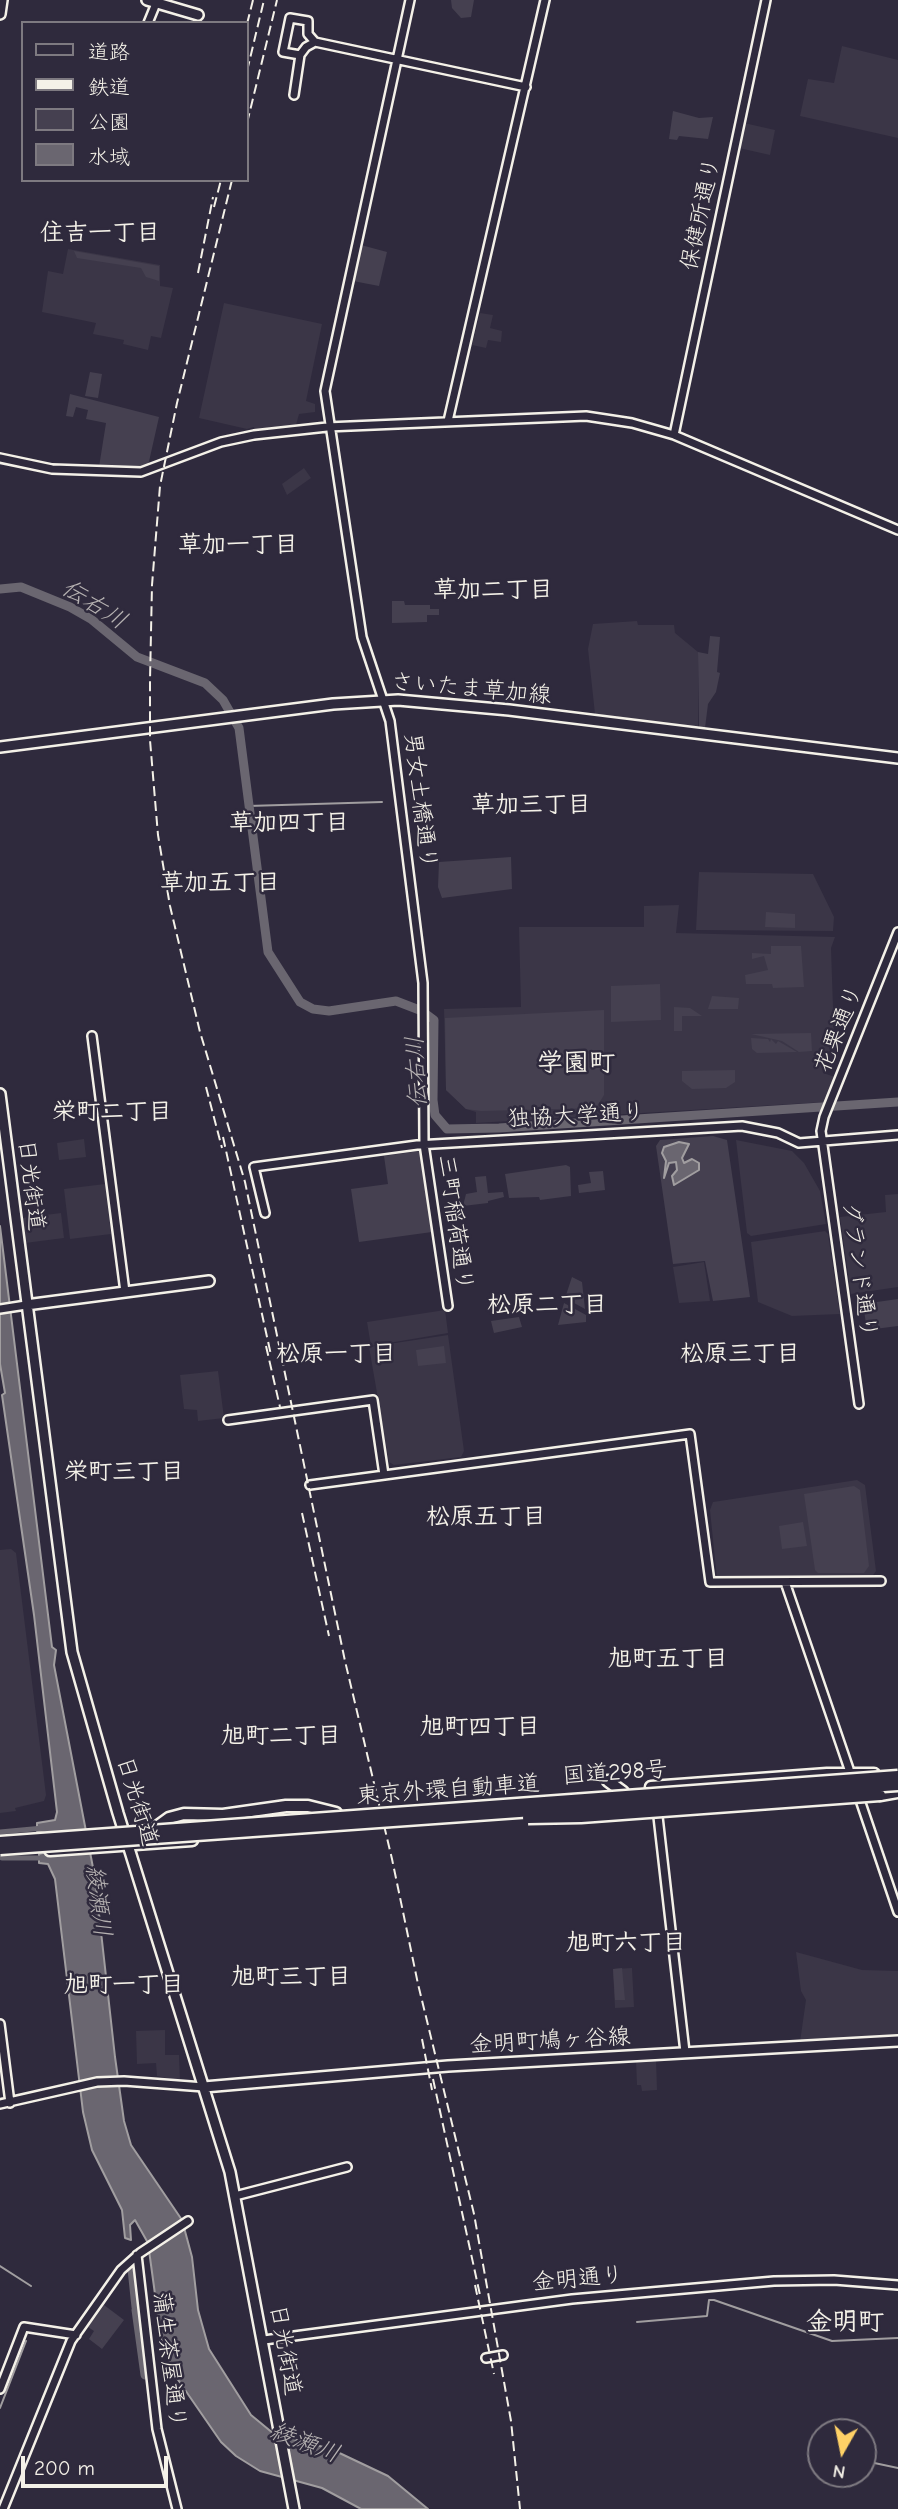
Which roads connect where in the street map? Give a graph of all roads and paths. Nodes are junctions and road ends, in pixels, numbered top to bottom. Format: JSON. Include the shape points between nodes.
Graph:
{"nodes":[{"id":1,"x":2,"y":0,"type":"edge"},
{"id":2,"x":410,"y":0,"type":"edge"},
{"id":3,"x":545,"y":0,"type":"edge"},
{"id":4,"x":766,"y":0,"type":"edge"},
{"id":5,"x":154,"y":1,"type":"edge"},
{"id":6,"x":0,"y":14,"type":"edge"},
{"id":7,"x":198,"y":15,"type":"dead end"},
{"id":8,"x":149,"y":21,"type":"edge"},
{"id":9,"x":315,"y":42,"type":"junction"},
{"id":10,"x":300,"y":55,"type":"junction"},
{"id":11,"x":397,"y":60,"type":"junction"},
{"id":12,"x":526,"y":87,"type":"junction"},
{"id":13,"x":294,"y":95,"type":"dead end"},
{"id":14,"x":448,"y":421,"type":"junction"},
{"id":15,"x":331,"y":427,"type":"junction"},
{"id":16,"x":674,"y":435,"type":"junction"},
{"id":17,"x":0,"y":458,"type":"edge"},
{"id":18,"x":898,"y":530,"type":"edge"},
{"id":19,"x":385,"y":700,"type":"junction"},
{"id":20,"x":0,"y":747,"type":"edge"},
{"id":21,"x":898,"y":758,"type":"edge"},
{"id":22,"x":898,"y":932,"type":"edge"},
{"id":23,"x":92,"y":1036,"type":"dead end"},
{"id":24,"x":0,"y":1094,"type":"edge"},
{"id":25,"x":898,"y":1135,"type":"edge"},
{"id":26,"x":822,"y":1142,"type":"junction"},
{"id":27,"x":424,"y":1144,"type":"junction"},
{"id":28,"x":265,"y":1213,"type":"dead end"},
{"id":29,"x":209,"y":1280,"type":"dead end"},
{"id":30,"x":125,"y":1292,"type":"junction"},
{"id":31,"x":26,"y":1305,"type":"junction"},
{"id":32,"x":448,"y":1306,"type":"dead end"},
{"id":33,"x":0,"y":1309,"type":"edge"},
{"id":34,"x":859,"y":1404,"type":"dead end"},
{"id":35,"x":228,"y":1420,"type":"dead end"},
{"id":36,"x":384,"y":1475,"type":"junction"},
{"id":37,"x":310,"y":1485,"type":"dead end"},
{"id":38,"x":881,"y":1581,"type":"dead end"},
{"id":39,"x":785,"y":1582,"type":"junction"},
{"id":40,"x":849,"y":1769,"type":"dead end"},
{"id":41,"x":874,"y":1774,"type":"junction"},
{"id":42,"x":898,"y":1774,"type":"edge"},
{"id":43,"x":608,"y":1780,"type":"dead end"},
{"id":44,"x":898,"y":1789,"type":"edge"},
{"id":45,"x":655,"y":1790,"type":"junction"},
{"id":46,"x":624,"y":1792,"type":"junction"},
{"id":47,"x":555,"y":1801,"type":"junction"},
{"id":48,"x":861,"y":1802,"type":"dead end"},
{"id":49,"x":657,"y":1807,"type":"junction"},
{"id":50,"x":424,"y":1819,"type":"junction"},
{"id":51,"x":123,"y":1829,"type":"junction"},
{"id":52,"x":0,"y":1840,"type":"edge"},
{"id":53,"x":129,"y":1845,"type":"junction"},
{"id":54,"x":0,"y":1851,"type":"edge"},
{"id":55,"x":898,"y":1912,"type":"edge"},
{"id":56,"x":0,"y":2024,"type":"edge"},
{"id":57,"x":898,"y":2041,"type":"edge"},
{"id":58,"x":685,"y":2052,"type":"junction"},
{"id":59,"x":204,"y":2087,"type":"junction"},
{"id":60,"x":10,"y":2103,"type":"junction"},
{"id":61,"x":0,"y":2104,"type":"edge"},
{"id":62,"x":347,"y":2167,"type":"dead end"},
{"id":63,"x":235,"y":2196,"type":"junction"},
{"id":64,"x":186,"y":2223,"type":"dead end"},
{"id":65,"x":140,"y":2253,"type":"junction"},
{"id":66,"x":898,"y":2285,"type":"edge"},
{"id":67,"x":76,"y":2334,"type":"junction"},
{"id":68,"x":264,"y":2340,"type":"junction"},
{"id":69,"x":503,"y":2355,"type":"dead end"},
{"id":70,"x":486,"y":2358,"type":"dead end"},
{"id":71,"x":0,"y":2389,"type":"edge"},
{"id":72,"x":3,"y":2509,"type":"edge"},
{"id":73,"x":177,"y":2509,"type":"edge"},
{"id":74,"x":294,"y":2509,"type":"edge"}],
"edges":[{"from":1,"to":6,"type":"main road"},
{"from":2,"to":11,"type":"street","name":"男女土橋通り"},
{"from":3,"to":12,"type":"street"},
{"from":4,"to":16,"type":"street","name":"保健所通り"},
{"from":5,"to":7,"type":"main road"},
{"from":5,"to":8,"type":"street"},
{"from":9,"to":10,"type":"street"},
{"from":9,"to":10,"type":"street","via":[[308,34],[308,21],[290,18],[283,52]]},
{"from":9,"to":11,"type":"street"},
{"from":10,"to":13,"type":"street"},
{"from":11,"to":12,"type":"street"},
{"from":11,"to":15,"type":"street","name":"男女土橋通り","via":[[326,387]]},
{"from":12,"to":14,"type":"street"},
{"from":14,"to":15,"type":"street"},
{"from":14,"to":16,"type":"street","via":[[586,416]]},
{"from":15,"to":17,"type":"street","via":[[232,439],[141,472],[52,468]]},
{"from":15,"to":19,"type":"street","name":"男女土橋通り","via":[[362,637]]},
{"from":16,"to":18,"type":"street"},
{"from":19,"to":20,"type":"main road","name":"さいたま草加線"},
{"from":19,"to":21,"type":"main road","name":"さいたま草加線","via":[[470,705]]},
{"from":19,"to":27,"type":"street","name":"男女土橋通り","via":[[424,1004]]},
{"from":22,"to":26,"type":"street","name":"花栗通り","via":[[824,1117]]},
{"from":23,"to":30,"type":"street"},
{"from":24,"to":31,"type":"main road","name":"日光街道"},
{"from":25,"to":26,"type":"street","name":"独協大学通り"},
{"from":26,"to":27,"type":"street","name":"独協大学通り","via":[[799,1143],[778,1133],[742,1126]]},
{"from":26,"to":34,"type":"street","name":"グランド通り"},
{"from":27,"to":28,"type":"street","name":"独協大学通り","via":[[254,1167]]},
{"from":27,"to":32,"type":"street","name":"三町稲荷通り"},
{"from":29,"to":30,"type":"main road"},
{"from":30,"to":31,"type":"main road"},
{"from":31,"to":33,"type":"street"},
{"from":31,"to":51,"type":"main road","name":"日光街道","via":[[69,1635]]},
{"from":35,"to":36,"type":"street","via":[[373,1400]]},
{"from":36,"to":37,"type":"street"},
{"from":36,"to":39,"type":"street","via":[[691,1434],[710,1582]]},
{"from":38,"to":39,"type":"street"},
{"from":39,"to":40,"type":"street"},
{"from":41,"to":42,"type":"highway","name":"国道298号"},
{"from":41,"to":45,"type":"highway","name":"国道298号"},
{"from":41,"to":47,"type":"highway","bridge":true,"via":[[651,1787]]},
{"from":42,"to":47,"type":"highway","name":"東京外環自動車道","bridge":true},
{"from":43,"to":46,"type":"highway"},
{"from":44,"to":49,"type":"highway","name":"国道298号"},
{"from":44,"to":50,"type":"highway","name":"東京外環自動車道","bridge":true},
{"from":44,"to":50,"type":"highway","bridge":true,"via":[[880,1795],[582,1817]]},
{"from":45,"to":46,"type":"highway","name":"国道298号"},
{"from":45,"to":49,"type":"street"},
{"from":46,"to":51,"type":"highway","name":"国道298号"},
{"from":47,"to":52,"type":"highway","name":"東京外環自動車道","bridge":true},
{"from":48,"to":55,"type":"street"},
{"from":49,"to":53,"type":"highway","name":"国道298号"},
{"from":49,"to":58,"type":"street"},
{"from":50,"to":54,"type":"highway","name":"東京外環自動車道","bridge":true},
{"from":51,"to":52,"type":"highway","name":"国道298号","bridge":true},
{"from":51,"to":53,"type":"main road","name":"日光街道"},
{"from":53,"to":54,"type":"highway","name":"国道298号","bridge":true},
{"from":53,"to":59,"type":"main road","name":"日光街道"},
{"from":56,"to":60,"type":"street"},
{"from":57,"to":58,"type":"main road","name":"金明町鳩ヶ谷線"},
{"from":58,"to":59,"type":"main road","name":"金明町鳩ヶ谷線"},
{"from":59,"to":60,"type":"street","via":[[120,2081],[76,2086]]},
{"from":59,"to":63,"type":"main road","name":"日光街道"},
{"from":60,"to":61,"type":"street"},
{"from":62,"to":63,"type":"street"},
{"from":63,"to":68,"type":"main road","name":"日光街道"},
{"from":64,"to":65,"type":"street"},
{"from":65,"to":67,"type":"street","via":[[121,2270]]},
{"from":65,"to":73,"type":"street","name":"蒲生茶屋通り","via":[[157,2429]]},
{"from":66,"to":68,"type":"street","name":"金明通り","via":[[799,2280],[643,2292],[502,2306]]},
{"from":67,"to":71,"type":"street","via":[[24,2327]]},
{"from":67,"to":72,"type":"street"},
{"from":68,"to":74,"type":"main road","name":"日光街道"},
{"from":69,"to":70,"type":"street"}]}
